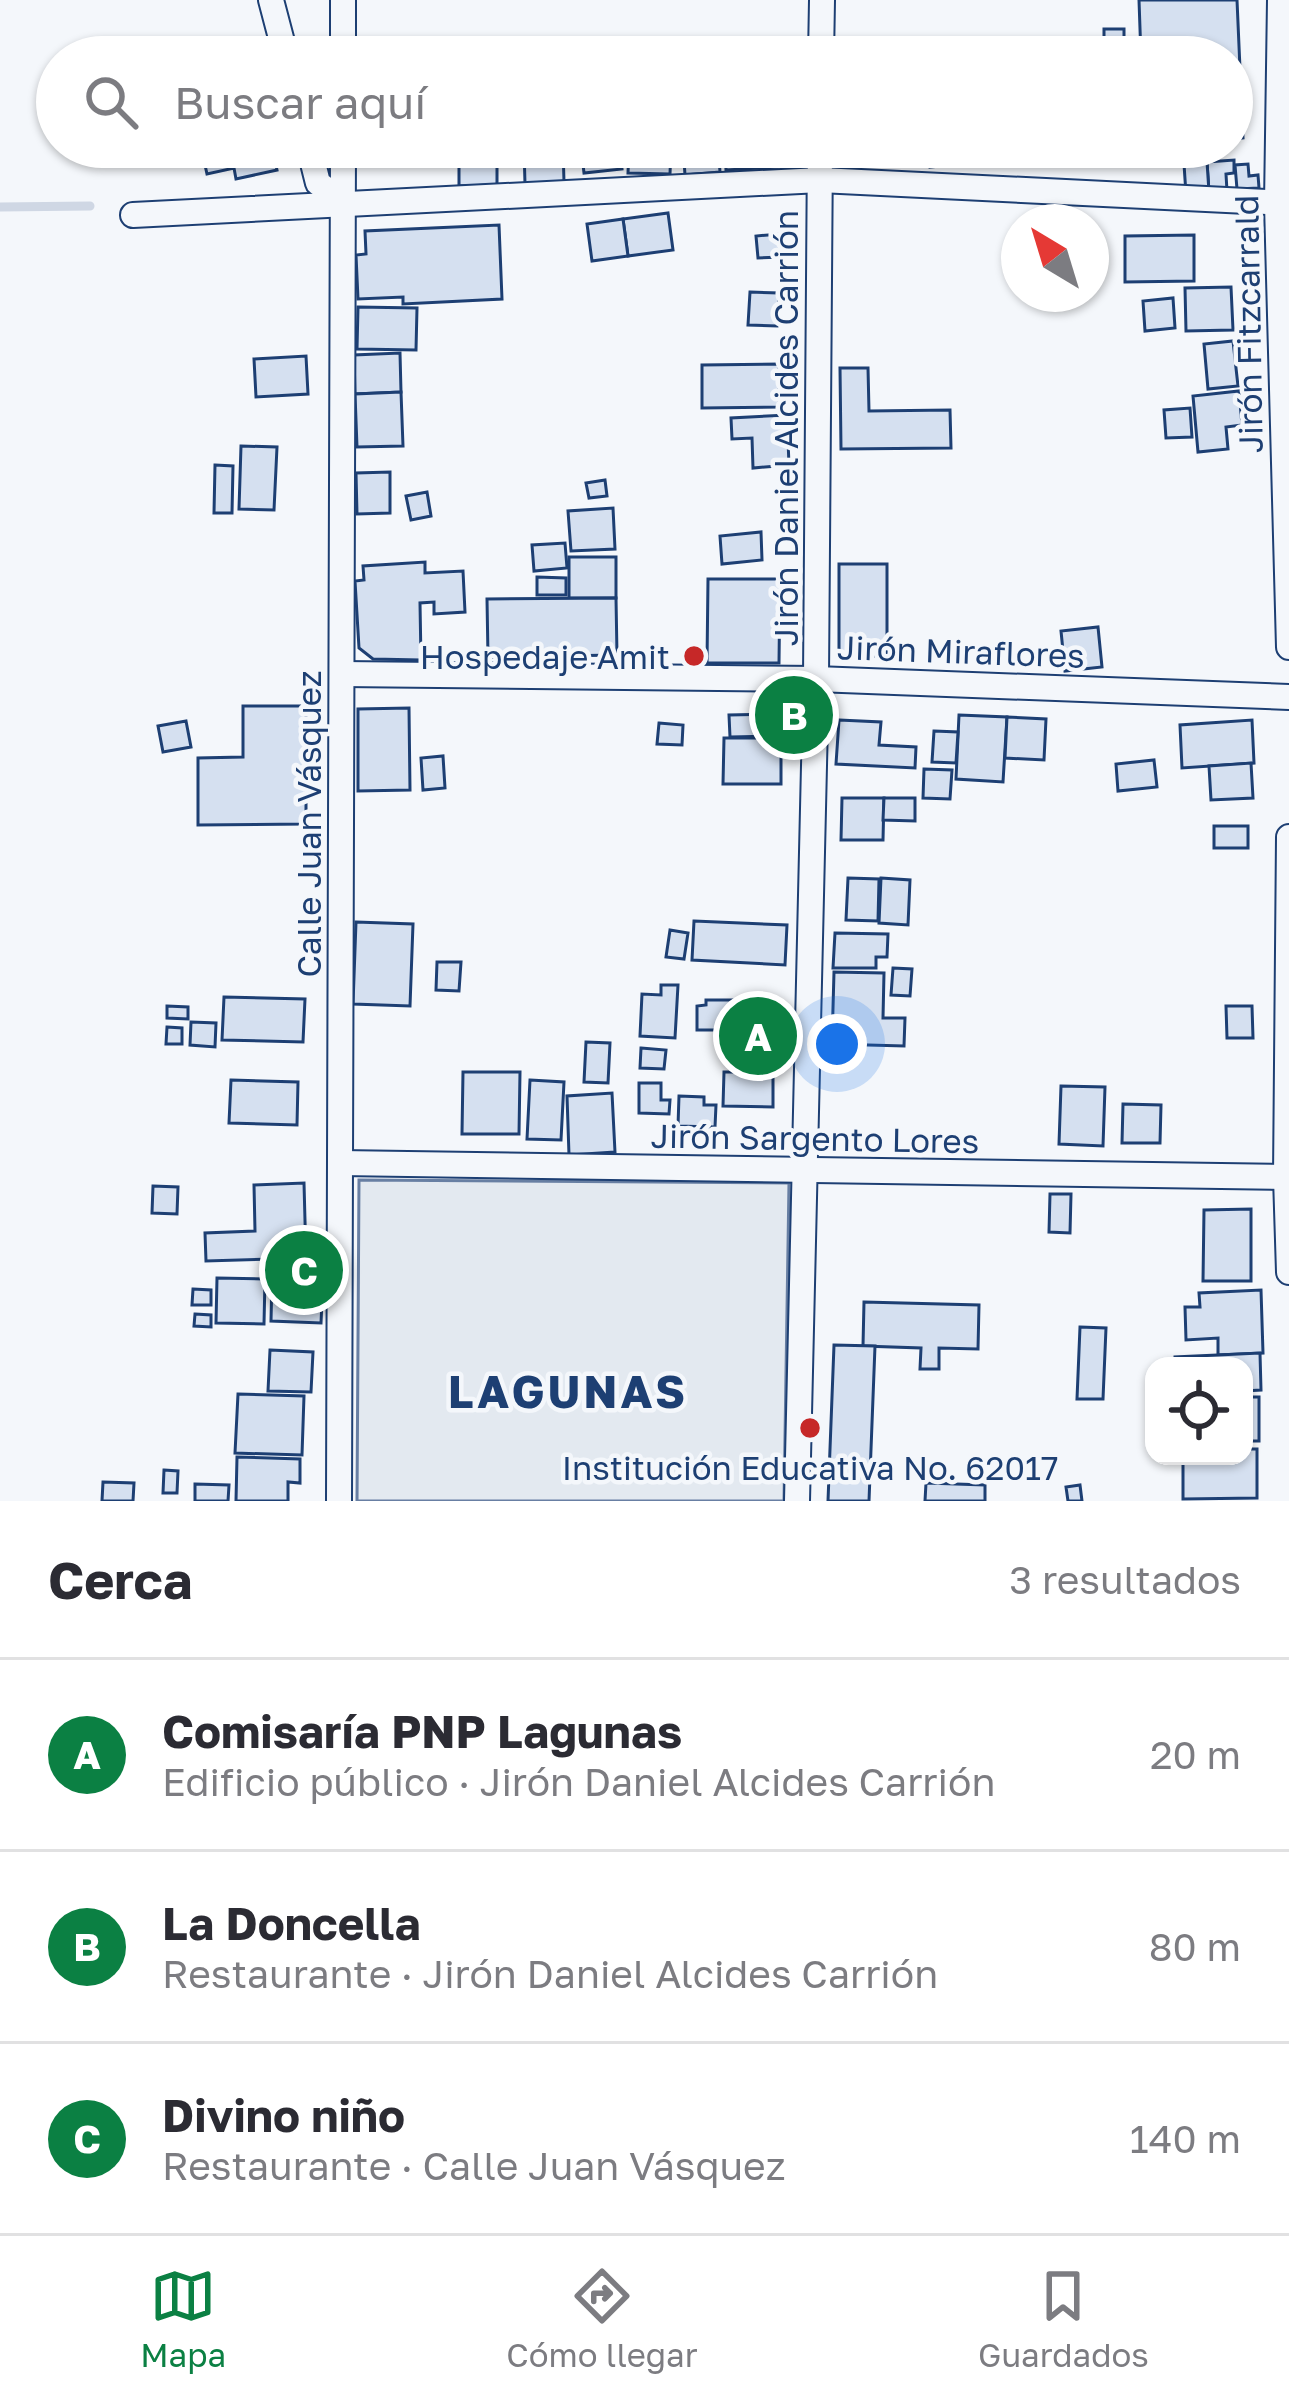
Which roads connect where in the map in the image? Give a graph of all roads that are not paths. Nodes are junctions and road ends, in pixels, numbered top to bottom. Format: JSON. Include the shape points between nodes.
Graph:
{"nodes":[{"id":1,"x":271,"y":0,"type":"edge"},
{"id":2,"x":343,"y":0,"type":"edge"},
{"id":3,"x":822,"y":0,"type":"edge"},
{"id":4,"x":1280,"y":0,"type":"edge"},
{"id":5,"x":280,"y":36,"type":"edge"},
{"id":6,"x":343,"y":36,"type":"edge"},
{"id":7,"x":821,"y":36,"type":"edge"},
{"id":8,"x":314,"y":168,"type":"edge"},
{"id":9,"x":343,"y":168,"type":"edge"},
{"id":10,"x":820,"y":168,"type":"edge"},
{"id":11,"x":820,"y":180,"type":"junction"},
{"id":12,"x":344,"y":202,"type":"junction"},
{"id":13,"x":1283,"y":204,"type":"edge"},
{"id":14,"x":134,"y":215,"type":"dead end"},
{"id":15,"x":1289,"y":647,"type":"edge"},
{"id":16,"x":342,"y":674,"type":"junction"},
{"id":17,"x":817,"y":679,"type":"junction"},
{"id":18,"x":1289,"y":697,"type":"edge"},
{"id":19,"x":1289,"y":837,"type":"edge"},
{"id":20,"x":340,"y":1163,"type":"junction"},
{"id":21,"x":804,"y":1171,"type":"junction"},
{"id":22,"x":1287,"y":1177,"type":"edge"},
{"id":23,"x":1289,"y":1272,"type":"edge"},
{"id":24,"x":339,"y":1501,"type":"edge"},
{"id":25,"x":797,"y":1501,"type":"edge"}],
"edges":[{"from":1,"to":5,"type":"street"},
{"from":2,"to":6,"type":"street"},
{"from":3,"to":7,"type":"street"},
{"from":4,"to":13,"type":"street","name":"Jirón Fitzcarrald"},
{"from":8,"to":12,"type":"street","via":[[318,182]]},
{"from":9,"to":12,"type":"street","name":"Calle Juan Vásquez"},
{"from":10,"to":11,"type":"street","name":"Jirón Daniel Alcides Carrión"},
{"from":11,"to":12,"type":"street"},
{"from":11,"to":13,"type":"street"},
{"from":11,"to":17,"type":"street","name":"Jirón Daniel Alcides Carrión"},
{"from":12,"to":14,"type":"street"},
{"from":12,"to":16,"type":"street","name":"Calle Juan Vásquez"},
{"from":13,"to":15,"type":"street","name":"Jirón Fitzcarrald"},
{"from":16,"to":17,"type":"street","name":"Jirón Miraflores"},
{"from":16,"to":20,"type":"street","name":"Calle Juan Vásquez"},
{"from":17,"to":18,"type":"street","name":"Jirón Miraflores"},
{"from":17,"to":21,"type":"street","name":"Jirón Daniel Alcides Carrión"},
{"from":19,"to":22,"type":"street"},
{"from":20,"to":21,"type":"street","name":"Jirón Sargento Lores"},
{"from":20,"to":24,"type":"street","name":"Calle Juan Vásquez"},
{"from":21,"to":22,"type":"street","name":"Jirón Sargento Lores"},
{"from":21,"to":25,"type":"street","name":"Jirón Daniel Alcides Carrión"},
{"from":22,"to":23,"type":"street"}]}
